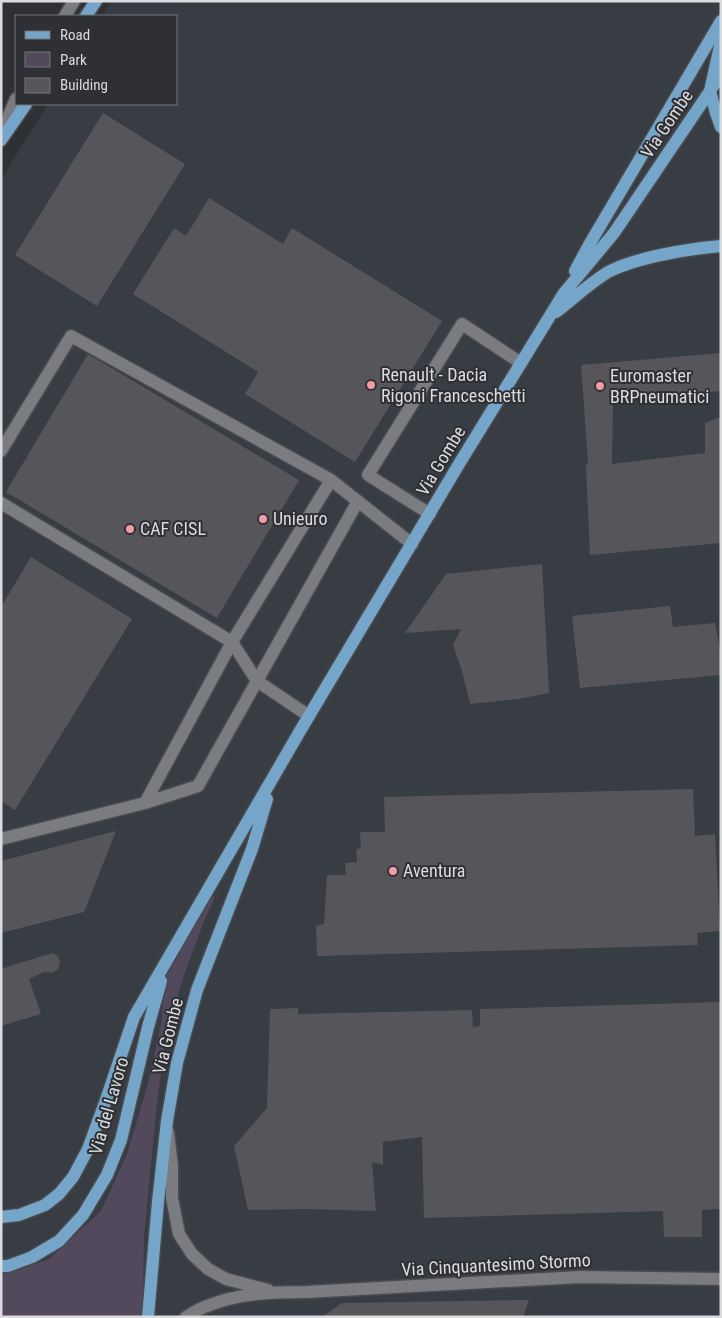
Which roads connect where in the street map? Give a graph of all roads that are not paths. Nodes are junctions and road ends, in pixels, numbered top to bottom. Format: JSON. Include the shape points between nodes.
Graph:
{"nodes":[{"id":1,"x":74,"y":1,"type":"edge"},
{"id":2,"x":96,"y":1,"type":"edge"},
{"id":3,"x":67,"y":15,"type":"edge"},
{"id":4,"x":87,"y":15,"type":"edge"},
{"id":5,"x":721,"y":20,"type":"edge"},
{"id":6,"x":721,"y":41,"type":"edge"},
{"id":7,"x":721,"y":74,"type":"edge"},
{"id":8,"x":710,"y":91,"type":"junction"},
{"id":9,"x":15,"y":101,"type":"edge"},
{"id":10,"x":25,"y":105,"type":"edge"},
{"id":11,"x":721,"y":126,"type":"edge"},
{"id":12,"x":1,"y":134,"type":"edge"},
{"id":13,"x":1,"y":140,"type":"edge"},
{"id":14,"x":721,"y":246,"type":"edge"},
{"id":15,"x":564,"y":293,"type":"junction"},
{"id":16,"x":548,"y":318,"type":"junction"},
{"id":17,"x":521,"y":363,"type":"junction"},
{"id":18,"x":1,"y":451,"type":"edge"},
{"id":19,"x":331,"y":480,"type":"junction"},
{"id":20,"x":358,"y":501,"type":"junction"},
{"id":21,"x":1,"y":503,"type":"edge"},
{"id":22,"x":430,"y":514,"type":"junction"},
{"id":23,"x":412,"y":544,"type":"junction"},
{"id":24,"x":232,"y":642,"type":"junction"},
{"id":25,"x":257,"y":681,"type":"junction"},
{"id":26,"x":310,"y":716,"type":"junction"},
{"id":27,"x":274,"y":776,"type":"junction"},
{"id":28,"x":145,"y":803,"type":"junction"},
{"id":29,"x":1,"y":839,"type":"edge"},
{"id":30,"x":166,"y":963,"type":"junction"},
{"id":31,"x":167,"y":1121,"type":"junction"},
{"id":32,"x":1,"y":1216,"type":"edge"},
{"id":33,"x":1,"y":1266,"type":"edge"},
{"id":34,"x":721,"y":1279,"type":"edge"},
{"id":35,"x":272,"y":1292,"type":"junction"},
{"id":36,"x":148,"y":1317,"type":"edge"},
{"id":37,"x":186,"y":1317,"type":"edge"}],
"edges":[{"from":1,"to":3,"type":"street"},
{"from":2,"to":4,"type":"main road"},
{"from":5,"to":15,"type":"main road","via":[[598,228]]},
{"from":6,"to":8,"type":"main road"},
{"from":7,"to":8,"type":"main road","name":"Via Gombe"},
{"from":8,"to":11,"type":"main road"},
{"from":8,"to":15,"type":"main road","name":"Via Gombe","via":[[614,233]]},
{"from":9,"to":12,"type":"street"},
{"from":10,"to":13,"type":"main road"},
{"from":14,"to":16,"type":"main road","via":[[638,260],[609,272]]},
{"from":15,"to":16,"type":"main road","name":"Via Gombe"},
{"from":16,"to":17,"type":"main road","name":"Via Gombe"},
{"from":17,"to":22,"type":"main road","name":"Via Gombe"},
{"from":17,"to":22,"type":"street","via":[[462,324],[368,475]]},
{"from":18,"to":19,"type":"street","via":[[71,336]]},
{"from":19,"to":20,"type":"street"},
{"from":19,"to":24,"type":"street"},
{"from":20,"to":23,"type":"street"},
{"from":20,"to":25,"type":"street"},
{"from":21,"to":24,"type":"street"},
{"from":22,"to":23,"type":"main road","name":"Via Gombe"},
{"from":23,"to":26,"type":"main road","name":"Via Gombe"},
{"from":24,"to":25,"type":"street"},
{"from":24,"to":28,"type":"street"},
{"from":25,"to":26,"type":"street"},
{"from":25,"to":28,"type":"street","via":[[198,786]]},
{"from":26,"to":27,"type":"main road","name":"Via Gombe"},
{"from":27,"to":30,"type":"main road","name":"Via Gombe"},
{"from":27,"to":31,"type":"main road","name":"Via Gombe","via":[[252,849],[197,990],[177,1063]]},
{"from":28,"to":29,"type":"street"},
{"from":30,"to":32,"type":"main road","via":[[134,1017],[88,1149],[74,1177],[45,1205],[19,1215]]},
{"from":30,"to":33,"type":"main road","name":"Via del Lavoro","via":[[121,1140],[107,1175],[83,1214],[58,1241],[32,1257]]},
{"from":31,"to":35,"type":"street","name":"Via Cinquantesimo Stormo","via":[[178,1234],[208,1269],[226,1279]]},
{"from":31,"to":36,"type":"main road","name":"Via Gombe"},
{"from":34,"to":35,"type":"street","name":"Via Cinquantesimo Stormo","via":[[580,1277]]},
{"from":35,"to":37,"type":"street","name":"Via Cinquantesimo Stormo","via":[[206,1306]]}]}
